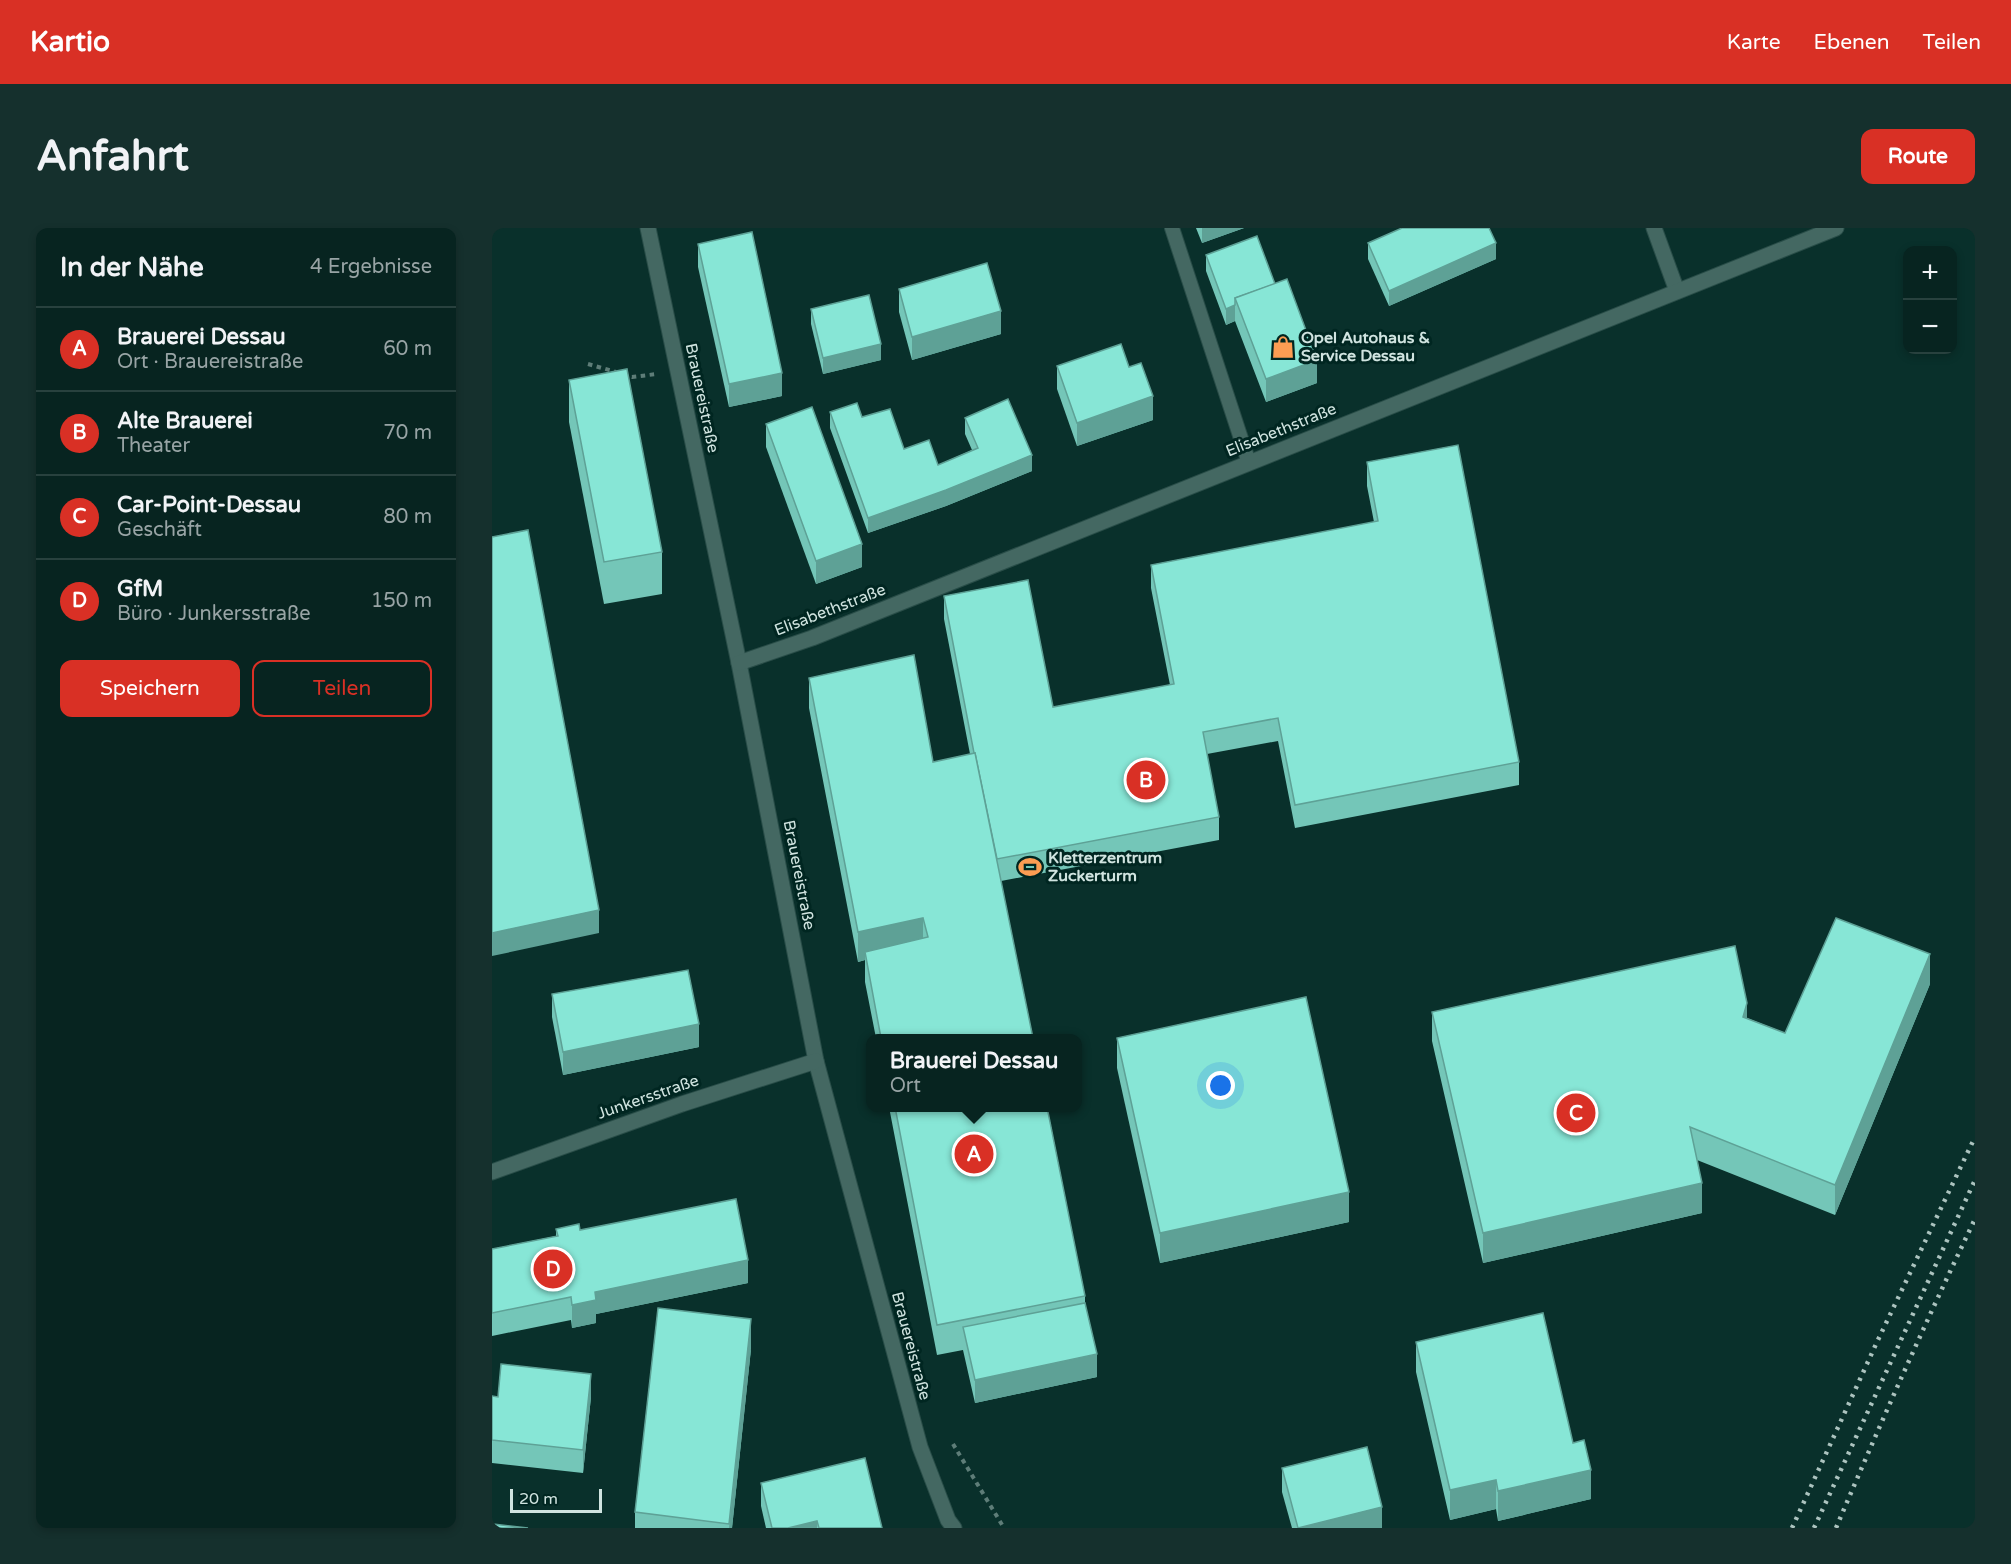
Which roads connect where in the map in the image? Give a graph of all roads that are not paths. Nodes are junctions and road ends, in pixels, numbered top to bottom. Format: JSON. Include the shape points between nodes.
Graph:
{"nodes":[{"id":1,"x":648,"y":228,"type":"edge"},
{"id":2,"x":1172,"y":228,"type":"edge"},
{"id":3,"x":1654,"y":228,"type":"edge"},
{"id":4,"x":1836,"y":228,"type":"edge"},
{"id":5,"x":1677,"y":291,"type":"junction"},
{"id":6,"x":1249,"y":463,"type":"junction"},
{"id":7,"x":739,"y":663,"type":"junction"},
{"id":8,"x":816,"y":1060,"type":"junction"},
{"id":9,"x":492,"y":1172,"type":"edge"},
{"id":10,"x":950,"y":1525,"type":"edge"}],
"edges":[{"from":1,"to":7,"type":"street","name":"Brauereistraße"},
{"from":2,"to":6,"type":"lane"},
{"from":3,"to":5,"type":"street"},
{"from":4,"to":5,"type":"street","name":"Elisabethstraße"},
{"from":5,"to":6,"type":"street","name":"Elisabethstraße"},
{"from":6,"to":7,"type":"street","name":"Elisabethstraße","via":[[812,638]]},
{"from":7,"to":8,"type":"street","name":"Brauereistraße"},
{"from":8,"to":9,"type":"street","name":"Junkersstraße"},
{"from":8,"to":10,"type":"street","name":"Brauereistraße","via":[[920,1447]]}]}
